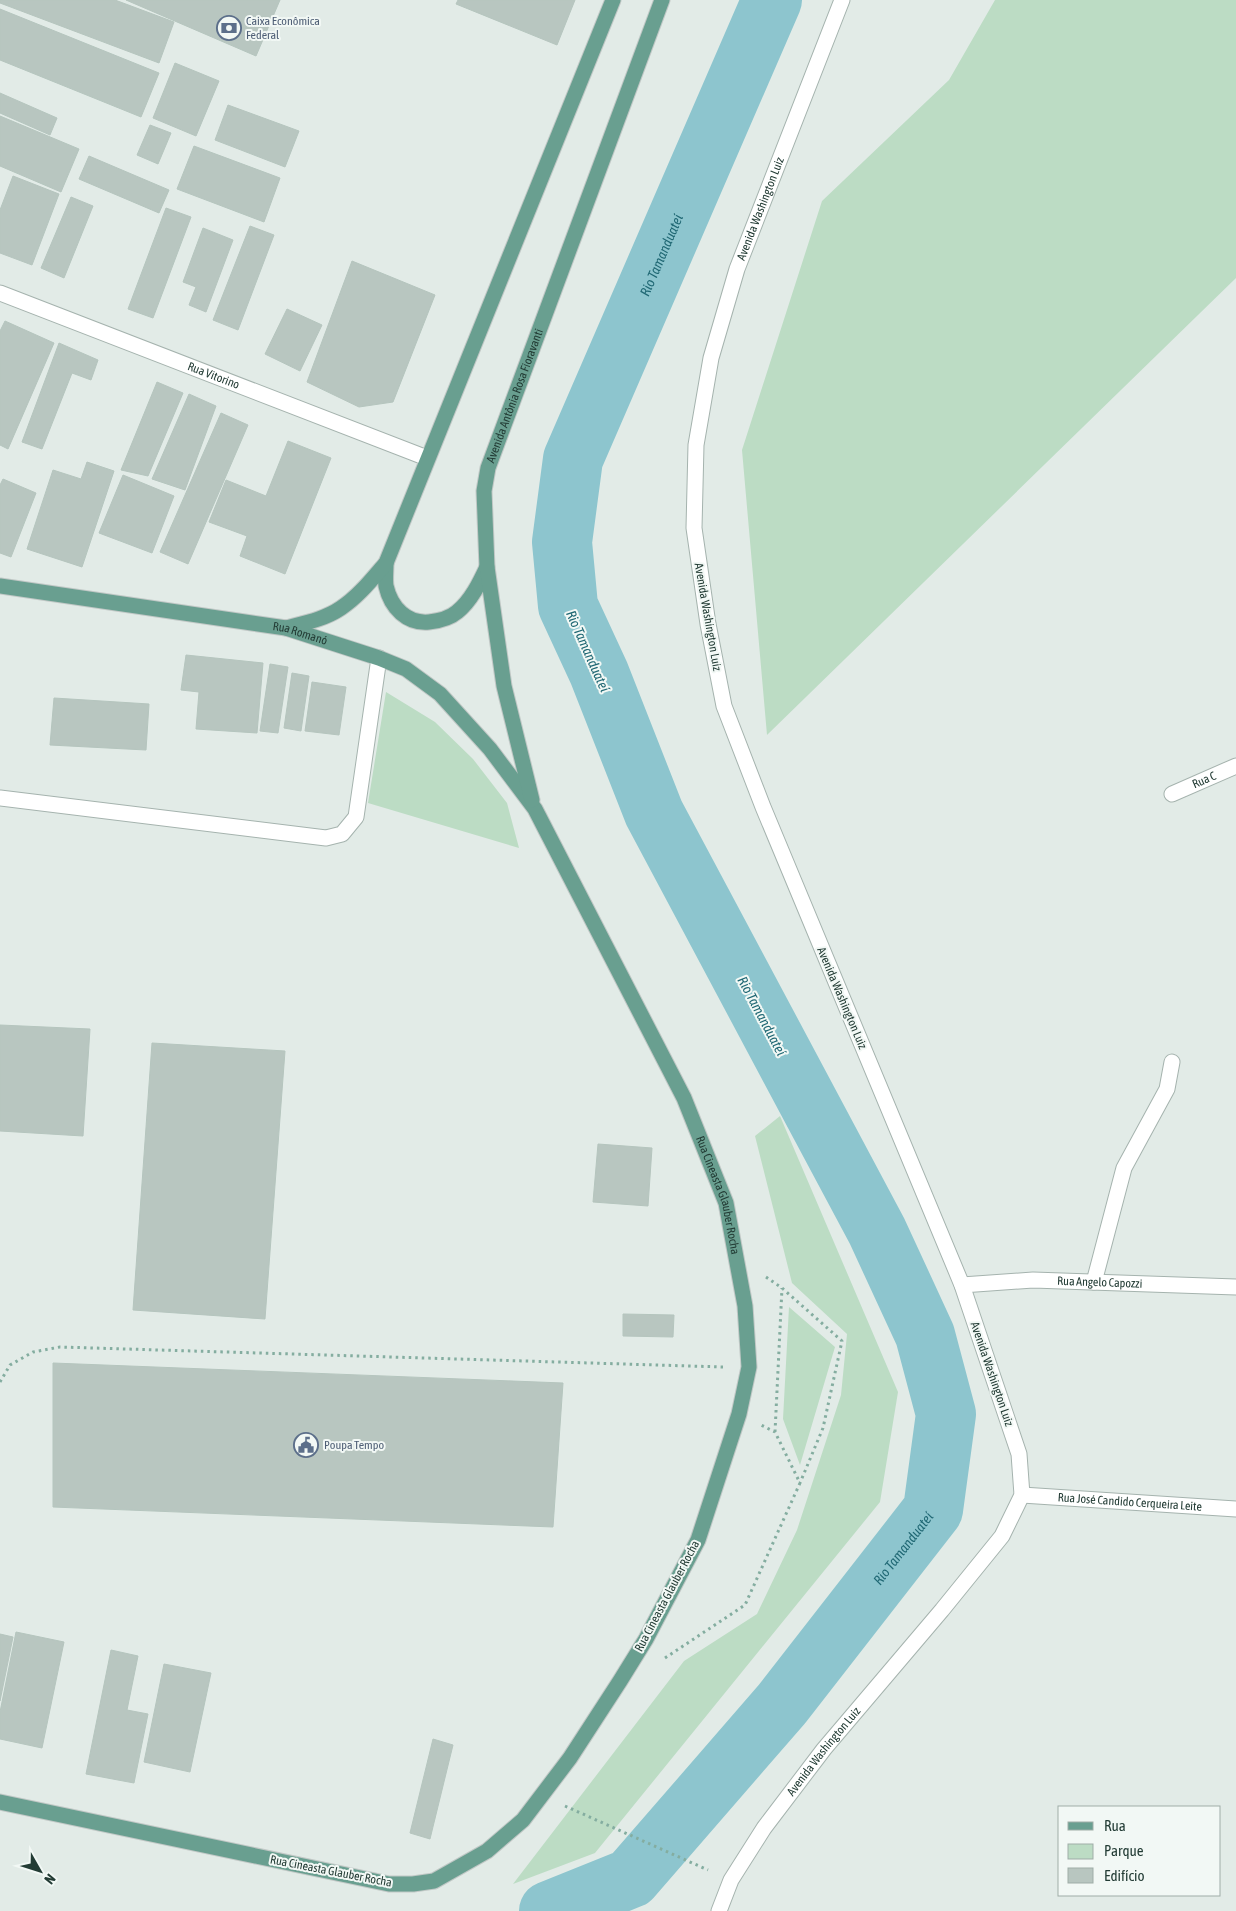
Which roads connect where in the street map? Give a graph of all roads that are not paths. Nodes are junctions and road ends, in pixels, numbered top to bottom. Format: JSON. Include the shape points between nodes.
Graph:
{"nodes":[{"id":1,"x":613,"y":0,"type":"edge"},
{"id":2,"x":662,"y":0,"type":"edge"},
{"id":3,"x":842,"y":0,"type":"edge"},
{"id":4,"x":0,"y":292,"type":"edge"},
{"id":5,"x":427,"y":458,"type":"junction"},
{"id":6,"x":386,"y":563,"type":"junction"},
{"id":7,"x":487,"y":567,"type":"junction"},
{"id":8,"x":0,"y":586,"type":"edge"},
{"id":9,"x":286,"y":628,"type":"junction"},
{"id":10,"x":379,"y":658,"type":"junction"},
{"id":11,"x":1236,"y":766,"type":"edge"},
{"id":12,"x":1172,"y":794,"type":"dead end"},
{"id":13,"x":0,"y":798,"type":"edge"},
{"id":14,"x":535,"y":809,"type":"junction"},
{"id":15,"x":1172,"y":1062,"type":"dead end"},
{"id":16,"x":1094,"y":1282,"type":"junction"},
{"id":17,"x":962,"y":1284,"type":"junction"},
{"id":18,"x":1236,"y":1287,"type":"edge"},
{"id":19,"x":1022,"y":1495,"type":"junction"},
{"id":20,"x":1236,"y":1509,"type":"edge"},
{"id":21,"x":0,"y":1802,"type":"edge"},
{"id":22,"x":719,"y":1911,"type":"edge"}],
"edges":[{"from":1,"to":5,"type":"main road"},
{"from":2,"to":7,"type":"main road","name":"Avenida Antônia Rosa Fioravanti","via":[[488,468],[484,491]]},
{"from":3,"to":17,"type":"street","name":"Avenida Washington Luiz","via":[[737,269],[711,358],[696,445],[694,528],[724,706]]},
{"from":4,"to":5,"type":"street","name":"Rua Vitorino"},
{"from":5,"to":6,"type":"main road"},
{"from":6,"to":7,"type":"main road","via":[[386,586],[397,610],[407,619],[419,623],[433,622],[458,611],[477,587]]},
{"from":6,"to":9,"type":"main road","via":[[362,591],[340,609]]},
{"from":7,"to":14,"type":"main road","name":"Avenida Antônia Rosa Fioravanti","via":[[504,686]]},
{"from":8,"to":9,"type":"main road","name":"Rua Romanó"},
{"from":9,"to":10,"type":"main road","name":"Rua Romanó"},
{"from":10,"to":13,"type":"street","via":[[356,817],[342,834],[326,838]]},
{"from":10,"to":14,"type":"main road","name":"Rua Romanó","via":[[406,669],[440,694],[490,749]]},
{"from":11,"to":12,"type":"street","name":"Rua C"},
{"from":14,"to":21,"type":"main road","name":"Rua Cineasta Glauber Rocha","via":[[684,1098],[726,1203],[745,1306],[749,1367],[740,1414],[698,1540],[646,1638],[570,1758],[523,1820],[487,1851],[434,1881],[413,1884],[379,1882]]},
{"from":15,"to":16,"type":"street","via":[[1167,1089],[1124,1168]]},
{"from":16,"to":17,"type":"street","name":"Rua Angelo Capozzi","via":[[1033,1280]]},
{"from":16,"to":18,"type":"street","name":"Rua Angelo Capozzi"},
{"from":17,"to":19,"type":"street","name":"Avenida Washington Luiz","via":[[1019,1454]]},
{"from":19,"to":20,"type":"street","name":"Rua José Candido Cerqueira Leite"},
{"from":19,"to":22,"type":"street","name":"Avenida Washington Luiz","via":[[1002,1536],[824,1749],[764,1828],[731,1880]]}]}
